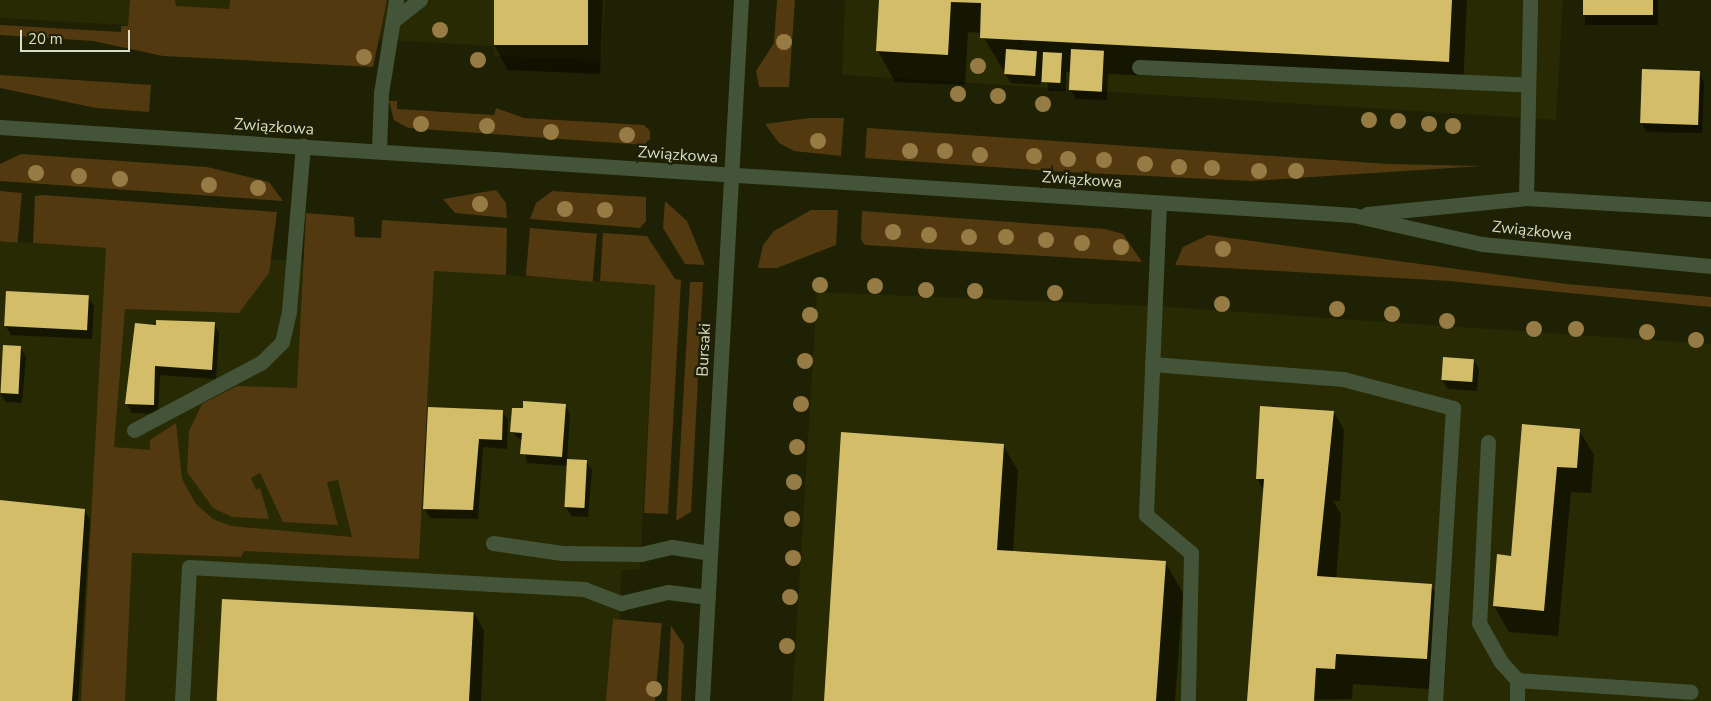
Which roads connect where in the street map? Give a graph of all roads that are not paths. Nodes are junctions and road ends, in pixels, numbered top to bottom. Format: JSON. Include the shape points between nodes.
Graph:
{"nodes":[{"id":1,"x":396,"y":0,"type":"edge"},
{"id":2,"x":420,"y":0,"type":"edge"},
{"id":3,"x":741,"y":0,"type":"edge"},
{"id":4,"x":1530,"y":0,"type":"edge"},
{"id":5,"x":394,"y":20,"type":"junction"},
{"id":6,"x":1139,"y":67,"type":"dead end"},
{"id":7,"x":1528,"y":85,"type":"junction"},
{"id":8,"x":0,"y":126,"type":"edge"},
{"id":9,"x":303,"y":146,"type":"junction"},
{"id":10,"x":379,"y":151,"type":"junction"},
{"id":11,"x":732,"y":176,"type":"junction"},
{"id":12,"x":1526,"y":198,"type":"junction"},
{"id":13,"x":1159,"y":202,"type":"junction"},
{"id":14,"x":1711,"y":209,"type":"edge"},
{"id":15,"x":1353,"y":215,"type":"junction"},
{"id":16,"x":1711,"y":266,"type":"edge"},
{"id":17,"x":1152,"y":364,"type":"junction"},
{"id":18,"x":134,"y":430,"type":"dead end"},
{"id":19,"x":1488,"y":442,"type":"dead end"},
{"id":20,"x":493,"y":543,"type":"dead end"},
{"id":21,"x":710,"y":553,"type":"junction"},
{"id":22,"x":708,"y":597,"type":"junction"},
{"id":23,"x":1517,"y":680,"type":"junction"},
{"id":24,"x":1691,"y":692,"type":"dead end"},
{"id":25,"x":182,"y":701,"type":"edge"},
{"id":26,"x":702,"y":701,"type":"edge"},
{"id":27,"x":1188,"y":701,"type":"edge"},
{"id":28,"x":1435,"y":701,"type":"edge"},
{"id":29,"x":1517,"y":701,"type":"edge"}],
"edges":[{"from":1,"to":5,"type":"street"},
{"from":2,"to":5,"type":"street"},
{"from":3,"to":11,"type":"street","name":"Bursaki"},
{"from":4,"to":7,"type":"street"},
{"from":5,"to":10,"type":"street","via":[[381,93]]},
{"from":6,"to":7,"type":"street"},
{"from":7,"to":12,"type":"street"},
{"from":8,"to":9,"type":"street","name":"Związkowa"},
{"from":9,"to":10,"type":"street","name":"Związkowa"},
{"from":9,"to":18,"type":"street","via":[[289,311],[282,342],[262,362]]},
{"from":10,"to":11,"type":"street","name":"Związkowa"},
{"from":11,"to":13,"type":"street","name":"Związkowa"},
{"from":11,"to":21,"type":"street","name":"Bursaki"},
{"from":12,"to":14,"type":"street","name":"Związkowa"},
{"from":12,"to":15,"type":"street","name":"Związkowa"},
{"from":13,"to":15,"type":"street","name":"Związkowa"},
{"from":13,"to":17,"type":"street"},
{"from":15,"to":16,"type":"street","name":"Związkowa","via":[[1482,244]]},
{"from":17,"to":27,"type":"street","via":[[1146,515],[1191,553]]},
{"from":17,"to":28,"type":"street","via":[[1343,379],[1453,408]]},
{"from":19,"to":23,"type":"street","via":[[1478,623],[1501,662]]},
{"from":20,"to":21,"type":"street","via":[[562,553],[641,554],[672,547]]},
{"from":21,"to":22,"type":"street","name":"Bursaki"},
{"from":22,"to":25,"type":"street","via":[[668,592],[621,603],[584,589],[189,567]]},
{"from":22,"to":26,"type":"street","name":"Bursaki"},
{"from":23,"to":24,"type":"street"},
{"from":23,"to":29,"type":"street"}]}
